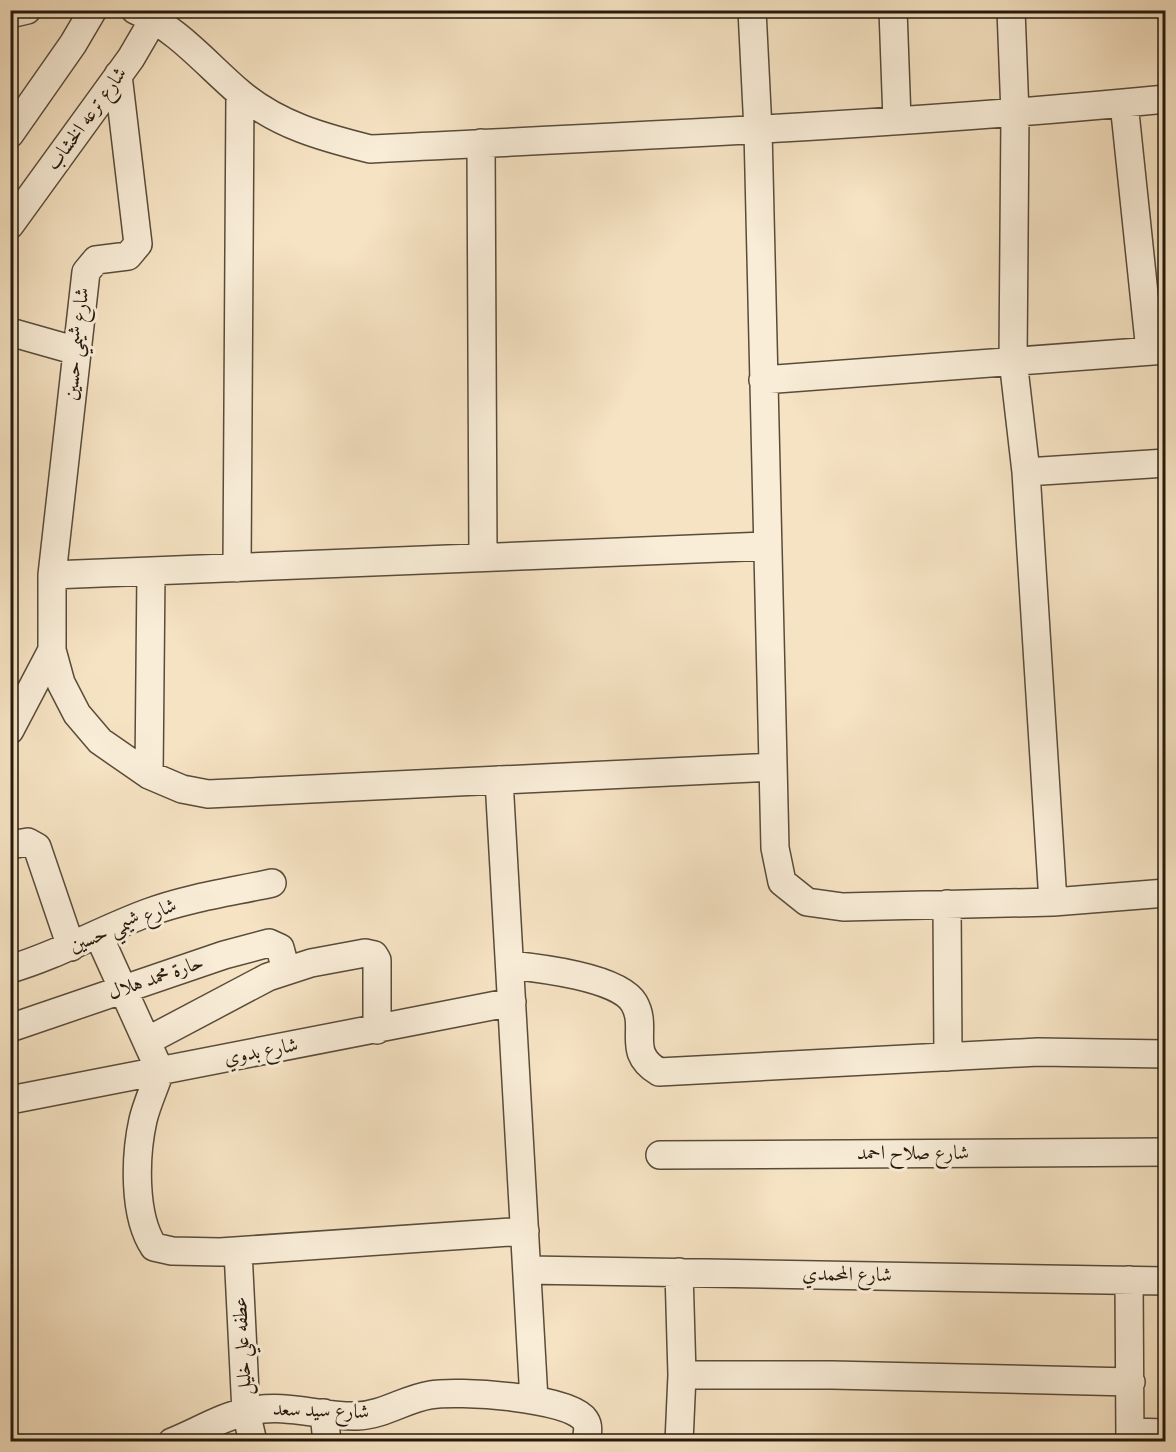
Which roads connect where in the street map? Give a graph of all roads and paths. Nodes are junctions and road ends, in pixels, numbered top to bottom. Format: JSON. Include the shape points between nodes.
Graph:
{"nodes":[{"id":1,"x":27,"y":10,"type":"edge"},
{"id":2,"x":93,"y":10,"type":"edge"},
{"id":3,"x":752,"y":10,"type":"edge"},
{"id":4,"x":892,"y":10,"type":"edge"},
{"id":5,"x":1011,"y":10,"type":"edge"},
{"id":6,"x":150,"y":13,"type":"edge"},
{"id":7,"x":10,"y":14,"type":"edge"},
{"id":8,"x":118,"y":75,"type":"junction"},
{"id":9,"x":240,"y":93,"type":"junction"},
{"id":10,"x":1166,"y":99,"type":"edge"},
{"id":11,"x":1124,"y":103,"type":"junction"},
{"id":12,"x":1015,"y":114,"type":"junction"},
{"id":13,"x":897,"y":120,"type":"junction"},
{"id":14,"x":758,"y":130,"type":"junction"},
{"id":15,"x":10,"y":134,"type":"edge"},
{"id":16,"x":481,"y":143,"type":"junction"},
{"id":17,"x":10,"y":225,"type":"edge"},
{"id":18,"x":10,"y":332,"type":"edge"},
{"id":19,"x":1158,"y":350,"type":"edge"},
{"id":20,"x":77,"y":351,"type":"junction"},
{"id":21,"x":1013,"y":360,"type":"junction"},
{"id":22,"x":763,"y":380,"type":"junction"},
{"id":23,"x":1166,"y":463,"type":"edge"},
{"id":24,"x":1026,"y":472,"type":"junction"},
{"id":25,"x":767,"y":546,"type":"junction"},
{"id":26,"x":483,"y":558,"type":"junction"},
{"id":27,"x":237,"y":568,"type":"junction"},
{"id":28,"x":151,"y":571,"type":"junction"},
{"id":29,"x":52,"y":575,"type":"junction"},
{"id":30,"x":52,"y":650,"type":"junction"},
{"id":31,"x":10,"y":730,"type":"edge"},
{"id":32,"x":773,"y":767,"type":"junction"},
{"id":33,"x":149,"y":775,"type":"junction"},
{"id":34,"x":499,"y":780,"type":"junction"},
{"id":35,"x":10,"y":844,"type":"edge"},
{"id":36,"x":272,"y":883,"type":"dead end"},
{"id":37,"x":1166,"y":892,"type":"edge"},
{"id":38,"x":1053,"y":902,"type":"junction"},
{"id":39,"x":947,"y":904,"type":"junction"},
{"id":40,"x":98,"y":934,"type":"junction"},
{"id":41,"x":72,"y":946,"type":"junction"},
{"id":42,"x":510,"y":965,"type":"junction"},
{"id":43,"x":10,"y":969,"type":"edge"},
{"id":44,"x":286,"y":970,"type":"junction"},
{"id":45,"x":123,"y":989,"type":"junction"},
{"id":46,"x":512,"y":1002,"type":"junction"},
{"id":47,"x":10,"y":1028,"type":"edge"},
{"id":48,"x":376,"y":1030,"type":"junction"},
{"id":49,"x":147,"y":1041,"type":"junction"},
{"id":50,"x":1166,"y":1054,"type":"edge"},
{"id":51,"x":948,"y":1057,"type":"junction"},
{"id":52,"x":160,"y":1071,"type":"junction"},
{"id":53,"x":10,"y":1100,"type":"edge"},
{"id":54,"x":1166,"y":1152,"type":"edge"},
{"id":55,"x":660,"y":1155,"type":"dead end"},
{"id":56,"x":525,"y":1231,"type":"junction"},
{"id":57,"x":237,"y":1251,"type":"junction"},
{"id":58,"x":528,"y":1270,"type":"junction"},
{"id":59,"x":679,"y":1272,"type":"junction"},
{"id":60,"x":1129,"y":1280,"type":"junction"},
{"id":61,"x":1166,"y":1281,"type":"edge"},
{"id":62,"x":682,"y":1375,"type":"junction"},
{"id":63,"x":1131,"y":1382,"type":"junction"},
{"id":64,"x":534,"y":1400,"type":"junction"},
{"id":65,"x":246,"y":1412,"type":"junction"},
{"id":66,"x":324,"y":1413,"type":"junction"},
{"id":67,"x":1166,"y":1433,"type":"edge"},
{"id":68,"x":1130,"y":1437,"type":"edge"},
{"id":69,"x":172,"y":1442,"type":"edge"},
{"id":70,"x":253,"y":1442,"type":"edge"},
{"id":71,"x":327,"y":1442,"type":"edge"},
{"id":72,"x":585,"y":1442,"type":"edge"},
{"id":73,"x":680,"y":1442,"type":"edge"}],
"edges":[{"from":1,"to":7,"type":"street"},
{"from":2,"to":15,"type":"street"},
{"from":3,"to":14,"type":"street"},
{"from":4,"to":13,"type":"street"},
{"from":5,"to":12,"type":"street"},
{"from":6,"to":8,"type":"street","name":"شارع ترعه الخشاب"},
{"from":6,"to":9,"type":"street"},
{"from":8,"to":17,"type":"street","name":"شارع ترعه الخشاب"},
{"from":8,"to":20,"type":"street","name":"شارع شيمي حسين","via":[[138,244],[128,256],[96,260],[86,272]]},
{"from":9,"to":16,"type":"street","via":[[312,135],[370,149]]},
{"from":9,"to":27,"type":"street"},
{"from":10,"to":11,"type":"street"},
{"from":11,"to":12,"type":"street"},
{"from":11,"to":19,"type":"street"},
{"from":12,"to":13,"type":"street"},
{"from":12,"to":21,"type":"street"},
{"from":13,"to":14,"type":"street"},
{"from":14,"to":16,"type":"street"},
{"from":14,"to":22,"type":"street"},
{"from":16,"to":26,"type":"street"},
{"from":18,"to":20,"type":"street"},
{"from":19,"to":21,"type":"street"},
{"from":20,"to":29,"type":"street","name":"شارع شيمي حسين"},
{"from":21,"to":22,"type":"street"},
{"from":21,"to":24,"type":"street"},
{"from":22,"to":25,"type":"street"},
{"from":23,"to":24,"type":"street"},
{"from":24,"to":38,"type":"street"},
{"from":25,"to":26,"type":"street"},
{"from":25,"to":32,"type":"street"},
{"from":26,"to":27,"type":"street"},
{"from":27,"to":28,"type":"street"},
{"from":28,"to":29,"type":"street"},
{"from":28,"to":33,"type":"street"},
{"from":29,"to":30,"type":"street","name":"شارع شيمي حسين"},
{"from":30,"to":31,"type":"street"},
{"from":30,"to":33,"type":"street","via":[[61,683],[78,714],[100,741]]},
{"from":32,"to":34,"type":"street"},
{"from":32,"to":39,"type":"street","via":[[775,848],[782,882],[807,902],[843,907]]},
{"from":33,"to":34,"type":"street","via":[[182,789],[208,794]]},
{"from":34,"to":42,"type":"street"},
{"from":35,"to":41,"type":"street","via":[[28,842],[37,847]]},
{"from":36,"to":40,"type":"street","name":"شارع شيمي حسين","via":[[180,902]]},
{"from":37,"to":38,"type":"street"},
{"from":38,"to":39,"type":"street"},
{"from":39,"to":51,"type":"street"},
{"from":40,"to":41,"type":"street","name":"شارع شيمي حسين"},
{"from":40,"to":45,"type":"street"},
{"from":41,"to":43,"type":"street","name":"شارع شيمي حسين"},
{"from":42,"to":46,"type":"street"},
{"from":42,"to":51,"type":"street","via":[[565,971],[628,996],[638,1016],[640,1054],[659,1072]]},
{"from":44,"to":45,"type":"street","name":"حارة محمد هلال","via":[[280,948],[269,943]]},
{"from":44,"to":48,"type":"street","via":[[365,953],[374,955]]},
{"from":44,"to":49,"type":"street"},
{"from":45,"to":47,"type":"street","name":"حارة محمد هلال"},
{"from":45,"to":49,"type":"street"},
{"from":46,"to":48,"type":"street","name":"شارع بدوي"},
{"from":46,"to":56,"type":"street"},
{"from":48,"to":52,"type":"street","name":"شارع بدوي"},
{"from":49,"to":52,"type":"street"},
{"from":50,"to":51,"type":"street","via":[[1038,1052]]},
{"from":52,"to":53,"type":"street","name":"شارع بدوي"},
{"from":52,"to":57,"type":"street","via":[[140,1137],[139,1209],[145,1233],[154,1247],[172,1251]]},
{"from":54,"to":55,"type":"street","name":"شارع صلاح احمد"},
{"from":56,"to":57,"type":"street"},
{"from":56,"to":58,"type":"street"},
{"from":57,"to":65,"type":"street","name":"عطفه علي خليل"},
{"from":58,"to":59,"type":"street","name":"شارع المحمدي"},
{"from":58,"to":64,"type":"street"},
{"from":59,"to":60,"type":"street","name":"شارع المحمدي"},
{"from":59,"to":62,"type":"street"},
{"from":60,"to":61,"type":"street","name":"شارع المحمدي"},
{"from":60,"to":63,"type":"street"},
{"from":62,"to":63,"type":"street"},
{"from":62,"to":73,"type":"street"},
{"from":63,"to":68,"type":"street"},
{"from":64,"to":66,"type":"street","name":"شارع سيد سعد","via":[[448,1393],[415,1398],[373,1414]]},
{"from":64,"to":72,"type":"street","name":"شارع سيد سعد","via":[[584,1418],[588,1427]]},
{"from":65,"to":66,"type":"street","name":"شارع سيد سعد","via":[[291,1407]]},
{"from":65,"to":69,"type":"street","name":"شارع سيد سعد"},
{"from":65,"to":70,"type":"street","name":"عطفه علي خليل"},
{"from":66,"to":71,"type":"street"},
{"from":67,"to":68,"type":"street"}]}
